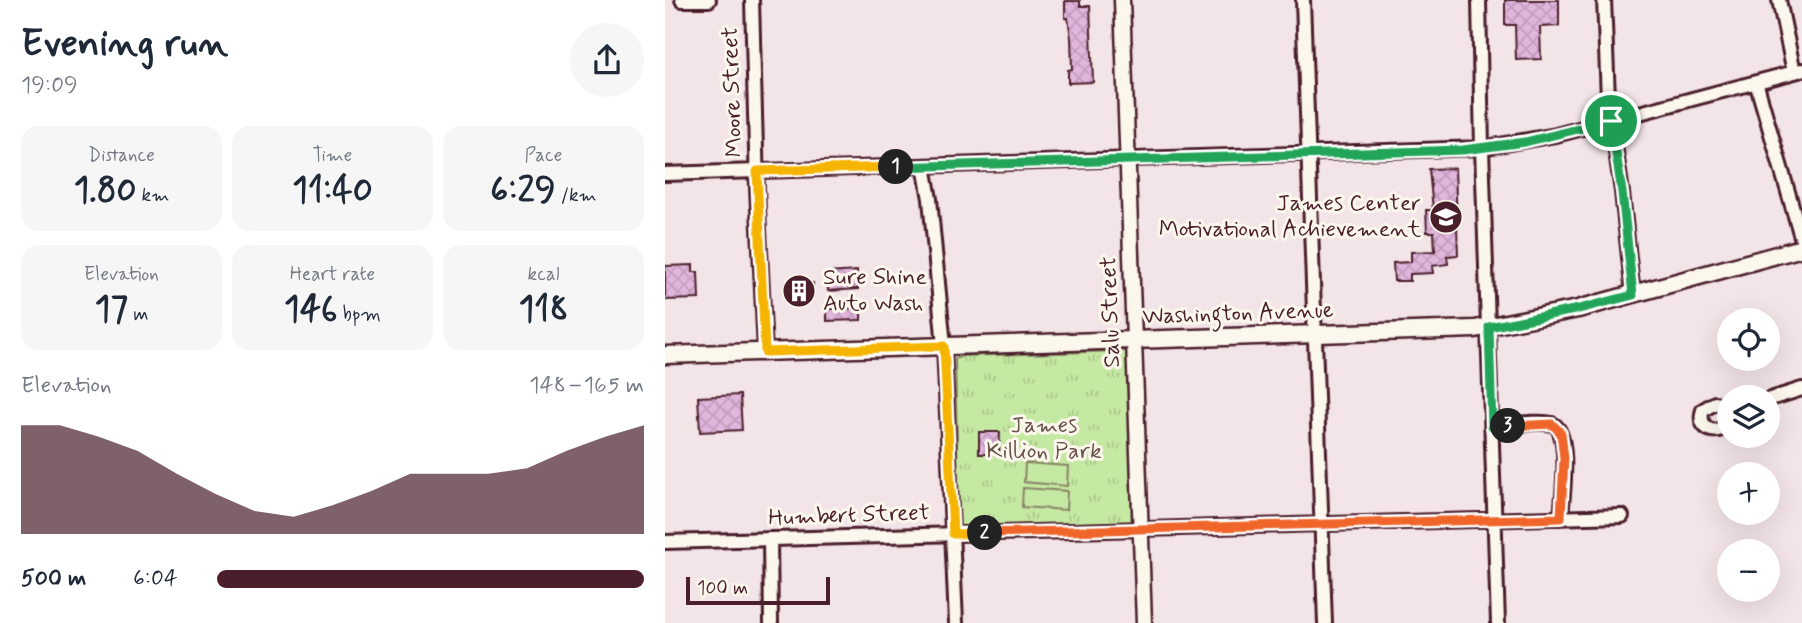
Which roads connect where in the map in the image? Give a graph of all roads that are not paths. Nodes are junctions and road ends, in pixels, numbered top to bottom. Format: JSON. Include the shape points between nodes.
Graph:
{"nodes":[{"id":1,"x":683,"y":0,"type":"edge"},
{"id":2,"x":709,"y":0,"type":"edge"},
{"id":3,"x":752,"y":0,"type":"edge"},
{"id":4,"x":1122,"y":0,"type":"edge"},
{"id":5,"x":1303,"y":0,"type":"edge"},
{"id":6,"x":1479,"y":0,"type":"edge"},
{"id":7,"x":1604,"y":0,"type":"edge"},
{"id":8,"x":1779,"y":0,"type":"edge"},
{"id":9,"x":1798,"y":71,"type":"edge"},
{"id":10,"x":1756,"y":82,"type":"junction"},
{"id":11,"x":1611,"y":121,"type":"junction"},
{"id":12,"x":1482,"y":148,"type":"junction"},
{"id":13,"x":1307,"y":155,"type":"junction"},
{"id":14,"x":1128,"y":160,"type":"junction"},
{"id":15,"x":924,"y":166,"type":"junction"},
{"id":16,"x":757,"y":171,"type":"junction"},
{"id":17,"x":665,"y":174,"type":"edge"},
{"id":18,"x":1802,"y":240,"type":"edge"},
{"id":19,"x":1802,"y":247,"type":"edge"},
{"id":20,"x":1633,"y":295,"type":"junction"},
{"id":21,"x":1489,"y":327,"type":"junction"},
{"id":22,"x":1315,"y":335,"type":"junction"},
{"id":23,"x":1134,"y":340,"type":"junction"},
{"id":24,"x":944,"y":346,"type":"junction"},
{"id":25,"x":765,"y":352,"type":"junction"},
{"id":26,"x":665,"y":355,"type":"edge"},
{"id":27,"x":1802,"y":389,"type":"edge"},
{"id":28,"x":1780,"y":396,"type":"edge"},
{"id":29,"x":1492,"y":427,"type":"junction"},
{"id":30,"x":1622,"y":516,"type":"dead end"},
{"id":31,"x":1561,"y":518,"type":"junction"},
{"id":32,"x":1495,"y":520,"type":"junction"},
{"id":33,"x":1322,"y":524,"type":"junction"},
{"id":34,"x":1141,"y":529,"type":"junction"},
{"id":35,"x":953,"y":534,"type":"junction"},
{"id":36,"x":770,"y":539,"type":"junction"},
{"id":37,"x":665,"y":542,"type":"edge"},
{"id":38,"x":771,"y":623,"type":"edge"},
{"id":39,"x":957,"y":623,"type":"edge"},
{"id":40,"x":1144,"y":623,"type":"edge"},
{"id":41,"x":1325,"y":623,"type":"edge"},
{"id":42,"x":1498,"y":623,"type":"edge"}],
"edges":[{"from":1,"to":2,"type":"street"},
{"from":3,"to":16,"type":"street","name":"Moore Street"},
{"from":4,"to":14,"type":"street","name":"Salu Street"},
{"from":5,"to":13,"type":"street"},
{"from":6,"to":12,"type":"street"},
{"from":7,"to":11,"type":"street"},
{"from":8,"to":9,"type":"street"},
{"from":9,"to":10,"type":"street"},
{"from":10,"to":11,"type":"street"},
{"from":10,"to":18,"type":"street"},
{"from":11,"to":12,"type":"street"},
{"from":11,"to":20,"type":"street"},
{"from":12,"to":13,"type":"street"},
{"from":12,"to":21,"type":"street"},
{"from":13,"to":14,"type":"street"},
{"from":13,"to":22,"type":"street"},
{"from":14,"to":15,"type":"street"},
{"from":14,"to":23,"type":"street","name":"Salu Street"},
{"from":15,"to":16,"type":"street"},
{"from":15,"to":24,"type":"street"},
{"from":16,"to":17,"type":"street"},
{"from":16,"to":25,"type":"street","name":"Moore Street"},
{"from":19,"to":20,"type":"main road","name":"Washington Avenue"},
{"from":20,"to":21,"type":"main road","name":"Washington Avenue"},
{"from":21,"to":22,"type":"main road","name":"Washington Avenue"},
{"from":21,"to":29,"type":"street"},
{"from":22,"to":23,"type":"main road","name":"Washington Avenue"},
{"from":22,"to":33,"type":"street"},
{"from":23,"to":24,"type":"main road","name":"Washington Avenue"},
{"from":23,"to":34,"type":"street","name":"Salu Street"},
{"from":24,"to":25,"type":"main road","name":"Washington Avenue"},
{"from":24,"to":35,"type":"street"},
{"from":25,"to":26,"type":"main road","name":"Washington Avenue"},
{"from":27,"to":28,"type":"street"},
{"from":29,"to":31,"type":"street","via":[[1552,424],[1559,429],[1564,458]]},
{"from":29,"to":32,"type":"street"},
{"from":30,"to":31,"type":"street","name":"Humbert Street"},
{"from":31,"to":32,"type":"street","name":"Humbert Street"},
{"from":32,"to":33,"type":"street","name":"Humbert Street"},
{"from":32,"to":42,"type":"street"},
{"from":33,"to":34,"type":"street","name":"Humbert Street"},
{"from":33,"to":41,"type":"street"},
{"from":34,"to":35,"type":"street","name":"Humbert Street"},
{"from":34,"to":40,"type":"street","name":"Salu Street"},
{"from":35,"to":36,"type":"street","name":"Humbert Street"},
{"from":35,"to":39,"type":"street"},
{"from":36,"to":37,"type":"street","name":"Humbert Street"},
{"from":36,"to":38,"type":"street"}]}
